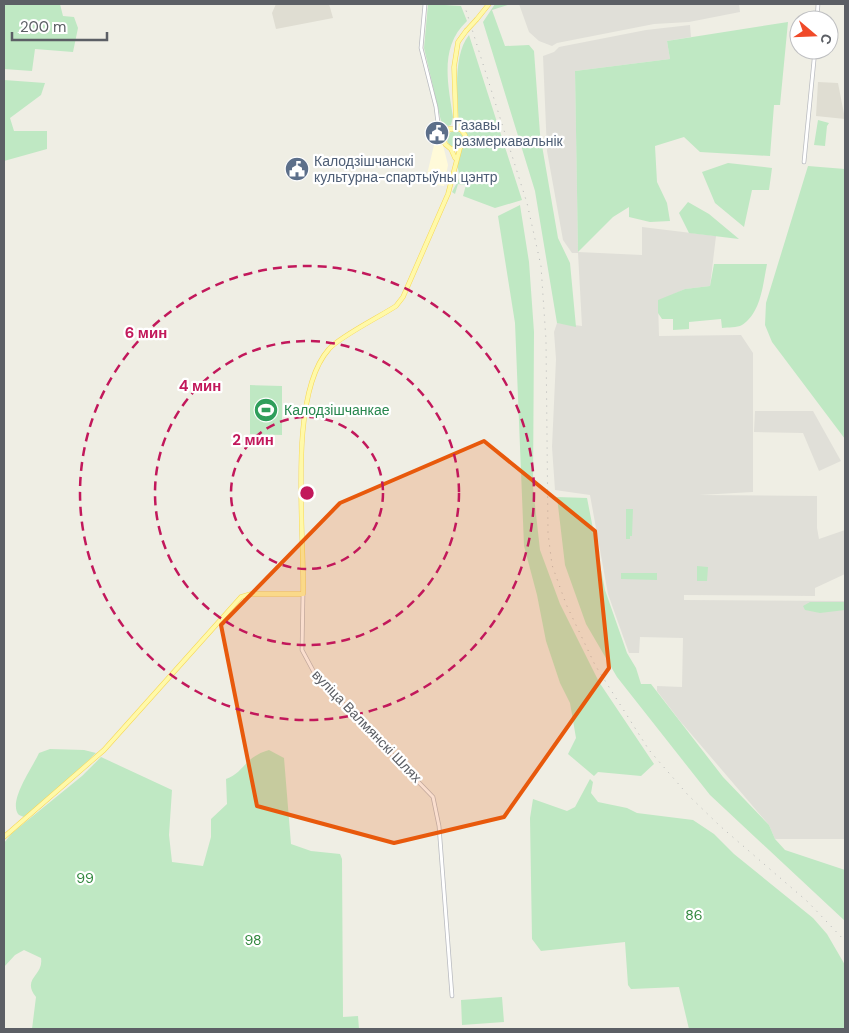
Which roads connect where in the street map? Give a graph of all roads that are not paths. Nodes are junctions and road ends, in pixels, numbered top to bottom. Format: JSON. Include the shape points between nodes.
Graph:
{"nodes":[{"id":1,"x":425,"y":4,"type":"edge"},
{"id":2,"x":489,"y":4,"type":"edge"},
{"id":3,"x":814,"y":60,"type":"edge"},
{"id":4,"x":456,"y":123,"type":"junction"},
{"id":5,"x":442,"y":128,"type":"junction"},
{"id":6,"x":451,"y":129,"type":"junction"},
{"id":7,"x":459,"y":129,"type":"junction"},
{"id":8,"x":444,"y":136,"type":"junction"},
{"id":9,"x":460,"y":148,"type":"junction"},
{"id":10,"x":451,"y":149,"type":"junction"},
{"id":11,"x":456,"y":160,"type":"junction"},
{"id":12,"x":804,"y":162,"type":"dead end"},
{"id":13,"x":303,"y":594,"type":"junction"},
{"id":14,"x":4,"y":837,"type":"edge"},
{"id":15,"x":452,"y":996,"type":"dead end"}],
"edges":[{"from":1,"to":5,"type":"street","via":[[422,55],[438,123]]},
{"from":2,"to":4,"type":"main road","bridge":true,"via":[[458,42],[454,58]]},
{"from":3,"to":12,"type":"street"},
{"from":4,"to":6,"type":"main road"},
{"from":4,"to":7,"type":"main road"},
{"from":5,"to":6,"type":"street"},
{"from":5,"to":8,"type":"street"},
{"from":6,"to":7,"type":"main road"},
{"from":6,"to":8,"type":"main road"},
{"from":7,"to":9,"type":"main road","via":[[465,138]]},
{"from":8,"to":10,"type":"main road","via":[[445,144]]},
{"from":9,"to":10,"type":"main road"},
{"from":9,"to":11,"type":"main road","name":"вуліца Валмянскі Шлях"},
{"from":10,"to":11,"type":"main road"},
{"from":11,"to":13,"type":"main road","name":"вуліца Валмянскі Шлях","via":[[448,194],[403,297],[396,306],[329,349],[312,383],[302,431]]},
{"from":13,"to":14,"type":"main road","via":[[251,594],[241,597],[104,750]]},
{"from":13,"to":15,"type":"street","name":"вуліца Валмянскі Шлях","via":[[302,650],[312,669],[433,797],[439,826]]}]}
